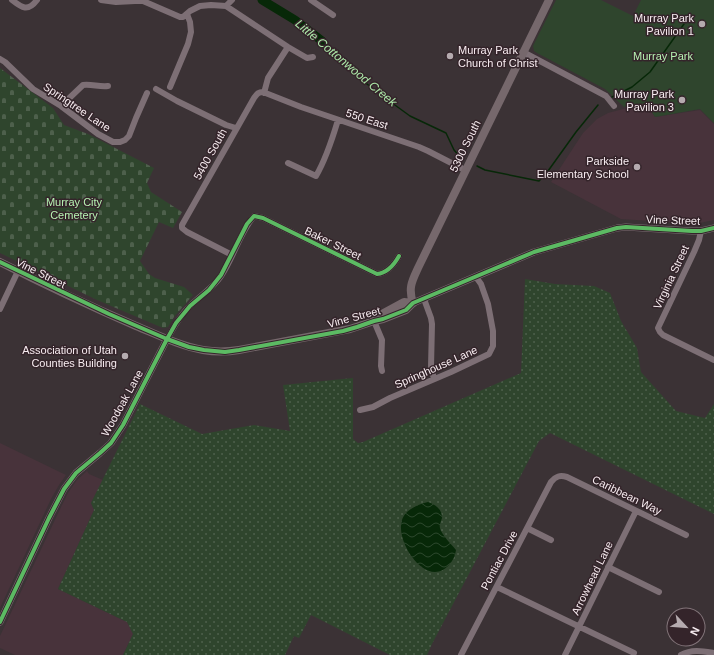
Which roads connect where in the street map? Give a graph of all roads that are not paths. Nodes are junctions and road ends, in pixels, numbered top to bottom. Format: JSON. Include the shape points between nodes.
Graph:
{"nodes":[{"id":1,"x":12,"y":0,"type":"edge"},
{"id":2,"x":37,"y":0,"type":"edge"},
{"id":3,"x":101,"y":0,"type":"edge"},
{"id":4,"x":232,"y":0,"type":"edge"},
{"id":5,"x":311,"y":0,"type":"edge"},
{"id":6,"x":549,"y":0,"type":"edge"},
{"id":7,"x":226,"y":6,"type":"junction"},
{"id":8,"x":187,"y":14,"type":"junction"},
{"id":9,"x":333,"y":15,"type":"dead end"},
{"id":10,"x":288,"y":47,"type":"junction"},
{"id":11,"x":523,"y":52,"type":"junction"},
{"id":12,"x":313,"y":57,"type":"dead end"},
{"id":13,"x":0,"y":59,"type":"edge"},
{"id":14,"x":108,"y":86,"type":"dead end"},
{"id":15,"x":170,"y":87,"type":"dead end"},
{"id":16,"x":156,"y":89,"type":"dead end"},
{"id":17,"x":147,"y":93,"type":"dead end"},
{"id":18,"x":262,"y":93,"type":"junction"},
{"id":19,"x":61,"y":106,"type":"junction"},
{"id":20,"x":614,"y":106,"type":"dead end"},
{"id":21,"x":338,"y":120,"type":"junction"},
{"id":22,"x":236,"y":128,"type":"junction"},
{"id":23,"x":288,"y":163,"type":"dead end"},
{"id":24,"x":465,"y":170,"type":"junction"},
{"id":25,"x":254,"y":216,"type":"joint"},
{"id":26,"x":714,"y":228,"type":"edge"},
{"id":27,"x":701,"y":231,"type":"junction"},
{"id":28,"x":232,"y":255,"type":"junction"},
{"id":29,"x":399,"y":256,"type":"dead end"},
{"id":30,"x":0,"y":262,"type":"edge"},
{"id":31,"x":18,"y":271,"type":"junction"},
{"id":32,"x":476,"y":277,"type":"junction"},
{"id":33,"x":424,"y":299,"type":"junction"},
{"id":34,"x":412,"y":303,"type":"junction"},
{"id":35,"x":0,"y":308,"type":"edge"},
{"id":36,"x":374,"y":320,"type":"junction"},
{"id":37,"x":167,"y":339,"type":"junction"},
{"id":38,"x":714,"y":360,"type":"edge"},
{"id":39,"x":382,"y":371,"type":"dead end"},
{"id":40,"x":434,"y":379,"type":"junction"},
{"id":41,"x":360,"y":410,"type":"dead end"},
{"id":42,"x":558,"y":476,"type":"joint"},
{"id":43,"x":636,"y":511,"type":"junction"},
{"id":44,"x":527,"y":528,"type":"junction"},
{"id":45,"x":686,"y":535,"type":"dead end"},
{"id":46,"x":551,"y":540,"type":"dead end"},
{"id":47,"x":608,"y":567,"type":"junction"},
{"id":48,"x":497,"y":586,"type":"junction"},
{"id":49,"x":659,"y":592,"type":"dead end"},
{"id":50,"x":0,"y":622,"type":"edge"},
{"id":51,"x":579,"y":627,"type":"junction"},
{"id":52,"x":634,"y":653,"type":"dead end"},
{"id":53,"x":714,"y":653,"type":"edge"},
{"id":54,"x":461,"y":655,"type":"edge"},
{"id":55,"x":565,"y":655,"type":"edge"},
{"id":56,"x":681,"y":655,"type":"edge"}],
"edges":[{"from":1,"to":2,"type":"street","via":[[26,8],[31,7]]},
{"from":3,"to":8,"type":"street","via":[[143,1],[175,15]]},
{"from":4,"to":7,"type":"street"},
{"from":5,"to":9,"type":"street"},
{"from":6,"to":11,"type":"main road","name":"5300 South"},
{"from":7,"to":8,"type":"street","via":[[205,5]]},
{"from":7,"to":10,"type":"street"},
{"from":8,"to":15,"type":"street","via":[[191,32]]},
{"from":10,"to":12,"type":"street","via":[[307,58]]},
{"from":10,"to":18,"type":"street","name":"5400 South","via":[[268,78]]},
{"from":11,"to":20,"type":"street","via":[[606,96]]},
{"from":11,"to":24,"type":"main road","name":"5300 South"},
{"from":13,"to":19,"type":"street","name":"Springtree Lane","via":[[33,89]]},
{"from":14,"to":19,"type":"street","via":[[83,85]]},
{"from":16,"to":22,"type":"street"},
{"from":17,"to":19,"type":"street","name":"Springtree Lane","via":[[129,136],[118,142],[103,138]]},
{"from":18,"to":21,"type":"street","name":"550 East"},
{"from":18,"to":22,"type":"street","name":"5400 South","via":[[254,98]]},
{"from":21,"to":23,"type":"street","via":[[316,176]]},
{"from":21,"to":24,"type":"street","name":"550 East","via":[[419,147]]},
{"from":22,"to":28,"type":"street","name":"5400 South","via":[[182,228]]},
{"from":24,"to":34,"type":"main road","name":"5300 South","via":[[411,284]]},
{"from":25,"to":28,"type":"street","name":"Woodoak Lane"},
{"from":25,"to":29,"type":"street","name":"Baker Street","via":[[263,218],[377,274],[394,265]]},
{"from":26,"to":27,"type":"street","name":"Vine Street"},
{"from":27,"to":32,"type":"street","name":"Vine Street","via":[[620,227],[534,252]]},
{"from":27,"to":38,"type":"street","name":"Virginia Street","via":[[694,252],[660,322],[659,330]]},
{"from":28,"to":37,"type":"street","name":"Woodoak Lane","via":[[222,275],[185,311]]},
{"from":30,"to":31,"type":"main road","name":"Vine Street"},
{"from":31,"to":35,"type":"street"},
{"from":31,"to":37,"type":"main road","name":"Vine Street"},
{"from":32,"to":33,"type":"street","name":"Vine Street"},
{"from":32,"to":40,"type":"street","name":"Springhouse Lane","via":[[488,304],[493,331],[492,349],[486,356]]},
{"from":33,"to":34,"type":"street","name":"Vine Street"},
{"from":33,"to":40,"type":"street","via":[[432,324],[431,367]]},
{"from":34,"to":36,"type":"main road","name":"Vine Street","via":[[406,310]]},
{"from":36,"to":37,"type":"main road","name":"Vine Street","via":[[343,331],[225,352],[199,349]]},
{"from":36,"to":39,"type":"street","via":[[382,340]]},
{"from":37,"to":50,"type":"street","name":"Woodoak Lane","via":[[115,437],[76,473],[64,489]]},
{"from":40,"to":41,"type":"street","name":"Springhouse Lane"},
{"from":42,"to":43,"type":"street","name":"Caribbean Way","via":[[567,477]]},
{"from":42,"to":44,"type":"street","name":"Pontiac Drive","via":[[551,482]]},
{"from":43,"to":45,"type":"street","name":"Caribbean Way"},
{"from":43,"to":47,"type":"street","name":"Arrowhead Lane"},
{"from":44,"to":46,"type":"street"},
{"from":44,"to":48,"type":"street","name":"Pontiac Drive"},
{"from":47,"to":49,"type":"street"},
{"from":47,"to":51,"type":"street","name":"Arrowhead Lane"},
{"from":48,"to":51,"type":"street"},
{"from":48,"to":54,"type":"street","name":"Pontiac Drive"},
{"from":51,"to":52,"type":"street"},
{"from":51,"to":55,"type":"street","name":"Arrowhead Lane"},
{"from":53,"to":56,"type":"street","via":[[694,651]]}]}
